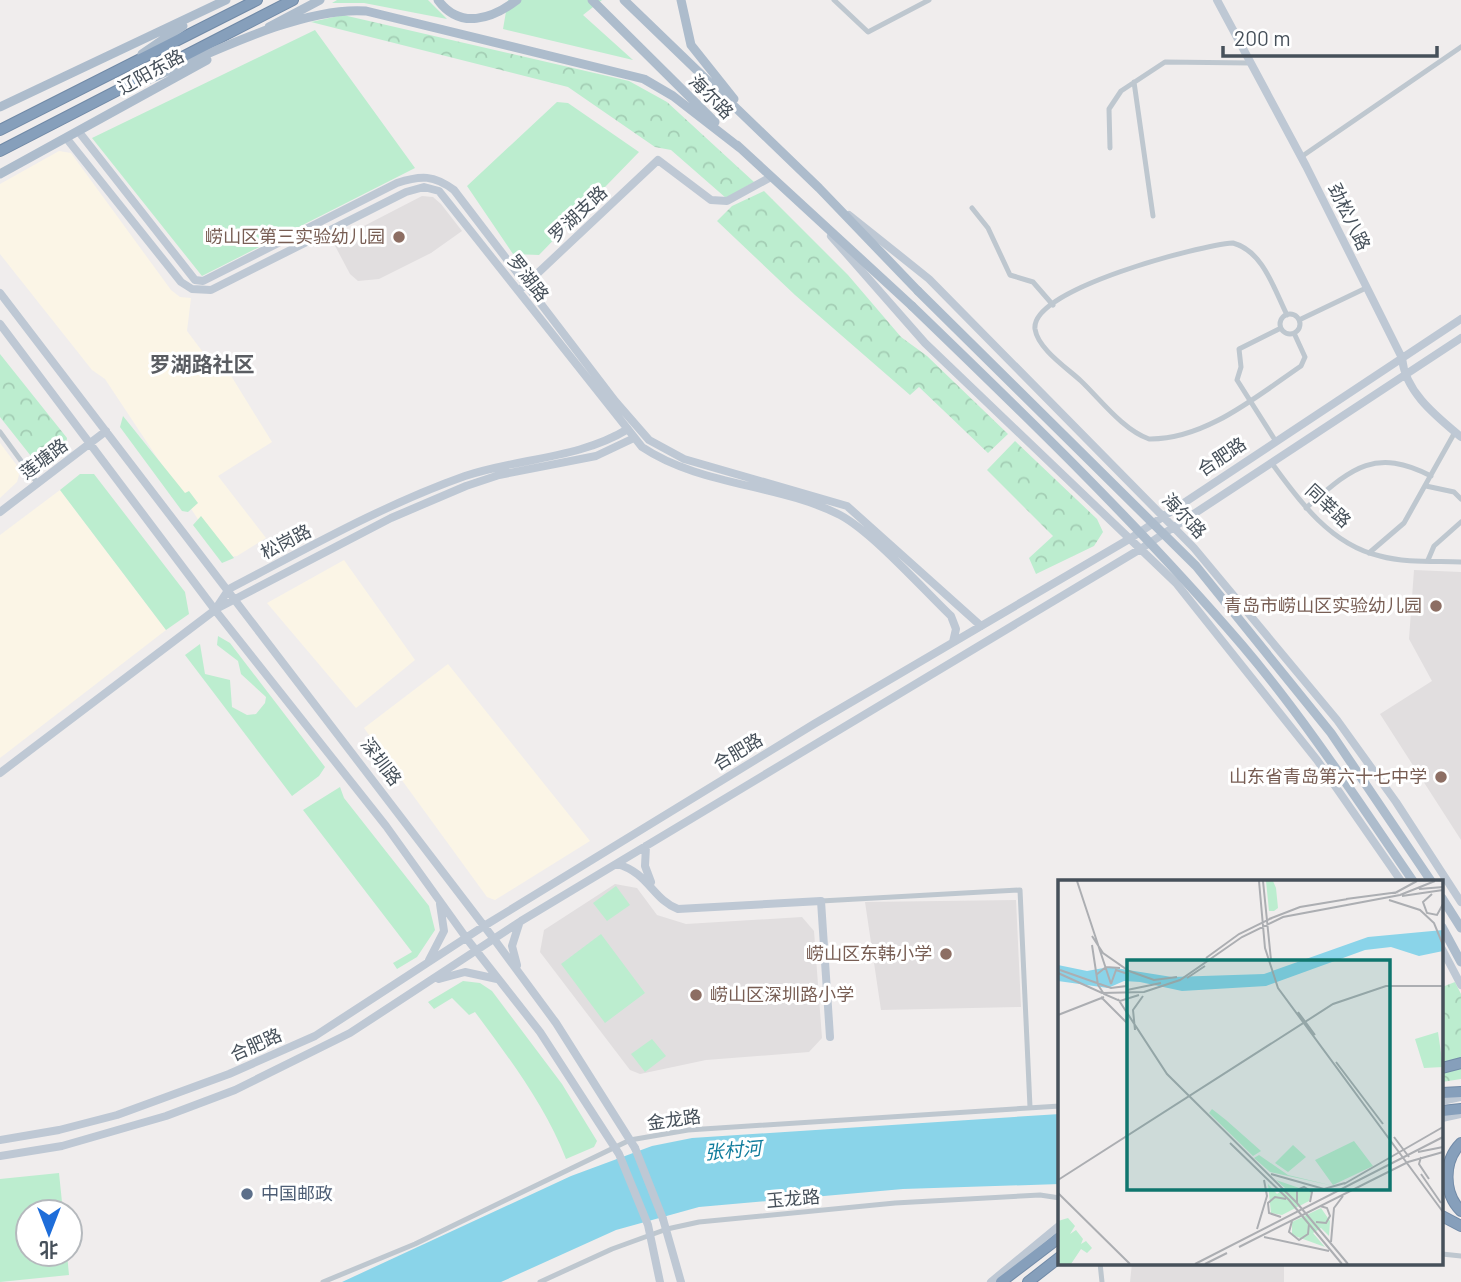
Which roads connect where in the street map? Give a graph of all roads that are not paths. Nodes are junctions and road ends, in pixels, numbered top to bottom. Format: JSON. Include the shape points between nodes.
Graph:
{"nodes":[{"id":1,"x":218,"y":0,"type":"edge"},
{"id":2,"x":226,"y":0,"type":"edge"},
{"id":3,"x":257,"y":0,"type":"edge"},
{"id":4,"x":293,"y":0,"type":"edge"},
{"id":5,"x":320,"y":0,"type":"edge"},
{"id":6,"x":438,"y":0,"type":"edge"},
{"id":7,"x":517,"y":0,"type":"edge"},
{"id":8,"x":592,"y":0,"type":"edge"},
{"id":9,"x":624,"y":0,"type":"edge"},
{"id":10,"x":681,"y":0,"type":"edge"},
{"id":11,"x":834,"y":0,"type":"edge"},
{"id":12,"x":929,"y":0,"type":"edge"},
{"id":13,"x":1217,"y":0,"type":"edge"},
{"id":14,"x":201,"y":13,"type":"junction"},
{"id":15,"x":241,"y":41,"type":"junction"},
{"id":16,"x":1461,"y":47,"type":"edge"},
{"id":17,"x":133,"y":60,"type":"junction"},
{"id":18,"x":1251,"y":63,"type":"junction"},
{"id":19,"x":1134,"y":82,"type":"junction"},
{"id":20,"x":116,"y":93,"type":"junction"},
{"id":21,"x":0,"y":107,"type":"edge"},
{"id":22,"x":0,"y":130,"type":"edge"},
{"id":23,"x":759,"y":131,"type":"junction"},
{"id":24,"x":79,"y":132,"type":"junction"},
{"id":25,"x":67,"y":139,"type":"junction"},
{"id":26,"x":740,"y":148,"type":"junction"},
{"id":27,"x":1110,"y":148,"type":"dead end"},
{"id":28,"x":0,"y":151,"type":"edge"},
{"id":29,"x":1301,"y":157,"type":"junction"},
{"id":30,"x":0,"y":174,"type":"edge"},
{"id":31,"x":772,"y":177,"type":"junction"},
{"id":32,"x":831,"y":200,"type":"junction"},
{"id":33,"x":972,"y":208,"type":"dead end"},
{"id":34,"x":811,"y":213,"type":"junction"},
{"id":35,"x":1153,"y":216,"type":"dead end"},
{"id":36,"x":526,"y":285,"type":"junction"},
{"id":37,"x":1366,"y":288,"type":"junction"},
{"id":38,"x":518,"y":291,"type":"junction"},
{"id":39,"x":0,"y":293,"type":"edge"},
{"id":40,"x":1053,"y":305,"type":"junction"},
{"id":41,"x":1287,"y":315,"type":"junction"},
{"id":42,"x":1298,"y":320,"type":"junction"},
{"id":43,"x":1461,"y":320,"type":"edge"},
{"id":44,"x":0,"y":324,"type":"edge"},
{"id":45,"x":1281,"y":328,"type":"junction"},
{"id":46,"x":1294,"y":333,"type":"junction"},
{"id":47,"x":1461,"y":338,"type":"edge"},
{"id":48,"x":1402,"y":358,"type":"junction"},
{"id":49,"x":1403,"y":377,"type":"junction"},
{"id":50,"x":1250,"y":401,"type":"junction"},
{"id":51,"x":634,"y":425,"type":"junction"},
{"id":52,"x":106,"y":431,"type":"junction"},
{"id":53,"x":626,"y":431,"type":"junction"},
{"id":54,"x":0,"y":432,"type":"edge"},
{"id":55,"x":641,"y":433,"type":"junction"},
{"id":56,"x":1458,"y":434,"type":"edge"},
{"id":57,"x":632,"y":439,"type":"junction"},
{"id":58,"x":1275,"y":440,"type":"junction"},
{"id":59,"x":89,"y":445,"type":"junction"},
{"id":60,"x":1272,"y":463,"type":"junction"},
{"id":61,"x":1431,"y":476,"type":"junction"},
{"id":62,"x":38,"y":484,"type":"junction"},
{"id":63,"x":1426,"y":486,"type":"junction"},
{"id":64,"x":1461,"y":499,"type":"edge"},
{"id":65,"x":1307,"y":508,"type":"junction"},
{"id":66,"x":0,"y":512,"type":"edge"},
{"id":67,"x":1163,"y":516,"type":"junction"},
{"id":68,"x":1461,"y":522,"type":"edge"},
{"id":69,"x":1175,"y":527,"type":"junction"},
{"id":70,"x":1130,"y":538,"type":"junction"},
{"id":71,"x":1142,"y":548,"type":"junction"},
{"id":72,"x":1368,"y":553,"type":"junction"},
{"id":73,"x":1428,"y":560,"type":"junction"},
{"id":74,"x":1461,"y":562,"type":"edge"},
{"id":75,"x":229,"y":589,"type":"junction"},
{"id":76,"x":235,"y":597,"type":"junction"},
{"id":77,"x":215,"y":610,"type":"junction"},
{"id":78,"x":981,"y":626,"type":"junction"},
{"id":79,"x":953,"y":642,"type":"junction"},
{"id":80,"x":0,"y":774,"type":"edge"},
{"id":81,"x":646,"y":846,"type":"junction"},
{"id":82,"x":617,"y":864,"type":"junction"},
{"id":83,"x":1400,"y":880,"type":"edge"},
{"id":84,"x":1412,"y":880,"type":"edge"},
{"id":85,"x":1430,"y":880,"type":"edge"},
{"id":86,"x":652,"y":885,"type":"junction"},
{"id":87,"x":438,"y":899,"type":"junction"},
{"id":88,"x":821,"y":901,"type":"junction"},
{"id":89,"x":1444,"y":901,"type":"edge"},
{"id":90,"x":1461,"y":902,"type":"edge"},
{"id":91,"x":521,"y":921,"type":"junction"},
{"id":92,"x":484,"y":926,"type":"junction"},
{"id":93,"x":1461,"y":928,"type":"edge"},
{"id":94,"x":1444,"y":931,"type":"edge"},
{"id":95,"x":467,"y":939,"type":"junction"},
{"id":96,"x":495,"y":939,"type":"junction"},
{"id":97,"x":477,"y":951,"type":"junction"},
{"id":98,"x":1444,"y":953,"type":"edge"},
{"id":99,"x":1461,"y":962,"type":"edge"},
{"id":100,"x":428,"y":963,"type":"junction"},
{"id":101,"x":499,"y":979,"type":"junction"},
{"id":102,"x":432,"y":980,"type":"junction"},
{"id":103,"x":523,"y":980,"type":"junction"},
{"id":104,"x":1461,"y":985,"type":"edge"},
{"id":105,"x":830,"y":1037,"type":"dead end"},
{"id":106,"x":1461,"y":1063,"type":"edge"},
{"id":107,"x":1444,"y":1067,"type":"edge"},
{"id":108,"x":1461,"y":1095,"type":"edge"},
{"id":109,"x":1444,"y":1100,"type":"edge"},
{"id":110,"x":1058,"y":1106,"type":"edge"},
{"id":111,"x":1030,"y":1107,"type":"junction"},
{"id":112,"x":1461,"y":1112,"type":"edge"},
{"id":113,"x":1444,"y":1117,"type":"edge"},
{"id":114,"x":0,"y":1140,"type":"edge"},
{"id":115,"x":1461,"y":1143,"type":"edge"},
{"id":116,"x":633,"y":1144,"type":"junction"},
{"id":117,"x":617,"y":1151,"type":"junction"},
{"id":118,"x":0,"y":1156,"type":"edge"},
{"id":119,"x":1058,"y":1198,"type":"edge"},
{"id":120,"x":1461,"y":1211,"type":"edge"},
{"id":121,"x":1058,"y":1227,"type":"edge"},
{"id":122,"x":667,"y":1229,"type":"junction"},
{"id":123,"x":650,"y":1235,"type":"junction"},
{"id":124,"x":1058,"y":1238,"type":"edge"},
{"id":125,"x":1058,"y":1259,"type":"edge"},
{"id":126,"x":1058,"y":1264,"type":"edge"},
{"id":127,"x":1100,"y":1264,"type":"edge"},
{"id":128,"x":323,"y":1282,"type":"edge"},
{"id":129,"x":540,"y":1282,"type":"edge"},
{"id":130,"x":660,"y":1282,"type":"edge"},
{"id":131,"x":681,"y":1282,"type":"edge"},
{"id":132,"x":991,"y":1282,"type":"edge"},
{"id":133,"x":1000,"y":1282,"type":"edge"},
{"id":134,"x":1028,"y":1282,"type":"edge"},
{"id":135,"x":1034,"y":1282,"type":"edge"},
{"id":136,"x":1102,"y":1282,"type":"edge"}],
"edges":[{"from":1,"to":14,"type":"main road"},
{"from":2,"to":14,"type":"main road","name":"辽阳东路"},
{"from":3,"to":17,"type":"highway","name":"辽阳东路"},
{"from":4,"to":20,"type":"highway","name":"辽阳东路"},
{"from":5,"to":15,"type":"main road","name":"辽阳东路"},
{"from":6,"to":7,"type":"main road","via":[[449,12],[478,20],[498,15]]},
{"from":8,"to":26,"type":"main road","name":"海尔路"},
{"from":9,"to":23,"type":"main road","name":"海尔路"},
{"from":10,"to":23,"type":"main road","via":[[691,44]]},
{"from":11,"to":12,"type":"street","via":[[868,32]]},
{"from":13,"to":18,"type":"street","name":"劲松八路"},
{"from":14,"to":17,"type":"main road"},
{"from":14,"to":21,"type":"main road","name":"辽阳东路"},
{"from":15,"to":20,"type":"main road"},
{"from":15,"to":24,"type":"main road","name":"辽阳东路"},
{"from":15,"to":26,"type":"main road","via":[[321,14],[366,11],[645,79]]},
{"from":16,"to":29,"type":"street"},
{"from":17,"to":22,"type":"highway","name":"辽阳东路"},
{"from":18,"to":19,"type":"street","via":[[1165,62]]},
{"from":18,"to":29,"type":"street","name":"劲松八路"},
{"from":19,"to":27,"type":"street","via":[[1121,90],[1109,109]]},
{"from":19,"to":35,"type":"street"},
{"from":20,"to":28,"type":"highway","name":"辽阳东路"},
{"from":23,"to":32,"type":"main road","name":"海尔路"},
{"from":24,"to":25,"type":"main road","name":"辽阳东路"},
{"from":24,"to":36,"type":"street","via":[[195,280],[203,281],[417,176],[431,176],[454,190]]},
{"from":25,"to":30,"type":"main road","name":"辽阳东路"},
{"from":25,"to":38,"type":"street","name":"罗湖路","via":[[181,282],[192,289],[211,290],[424,187],[446,198]]},
{"from":26,"to":31,"type":"main road","name":"海尔路"},
{"from":29,"to":37,"type":"street","name":"劲松八路"},
{"from":31,"to":34,"type":"main road","name":"海尔路"},
{"from":31,"to":36,"type":"street","name":"罗湖支路","via":[[727,201],[711,200],[658,160]]},
{"from":32,"to":67,"type":"street","name":"海尔路","via":[[929,279]]},
{"from":32,"to":85,"type":"main road","name":"海尔路","bridge":true,"via":[[1196,566],[1331,733]]},
{"from":33,"to":40,"type":"street","via":[[988,228],[1010,275],[1033,282]]},
{"from":34,"to":70,"type":"street","name":"海尔路","via":[[925,343]]},
{"from":34,"to":84,"type":"main road","name":"海尔路","bridge":true,"via":[[912,306],[1158,550],[1312,733]]},
{"from":36,"to":38,"type":"street","name":"罗湖支路"},
{"from":36,"to":51,"type":"street"},
{"from":37,"to":42,"type":"street"},
{"from":37,"to":48,"type":"street","name":"劲松八路"},
{"from":38,"to":53,"type":"street","name":"罗湖路"},
{"from":39,"to":52,"type":"street","name":"深圳路"},
{"from":40,"to":41,"type":"street","via":[[1109,275],[1233,243],[1257,257]]},
{"from":40,"to":50,"type":"street","via":[[1036,323],[1038,337],[1145,438],[1191,430]]},
{"from":41,"to":42,"type":"street"},
{"from":41,"to":45,"type":"street"},
{"from":42,"to":46,"type":"street","via":[[1300,326]]},
{"from":43,"to":48,"type":"street","name":"合肥路"},
{"from":44,"to":59,"type":"street","name":"深圳路"},
{"from":45,"to":46,"type":"street"},
{"from":45,"to":50,"type":"street","via":[[1240,349],[1237,380]]},
{"from":46,"to":50,"type":"street","via":[[1304,362]]},
{"from":47,"to":49,"type":"street","name":"合肥路"},
{"from":48,"to":49,"type":"street","name":"劲松八路"},
{"from":48,"to":58,"type":"street","name":"合肥路"},
{"from":49,"to":56,"type":"street"},
{"from":49,"to":60,"type":"street","name":"合肥路"},
{"from":50,"to":58,"type":"street"},
{"from":51,"to":53,"type":"street","name":"松岗路"},
{"from":51,"to":55,"type":"street"},
{"from":52,"to":59,"type":"street","name":"莲塘路"},
{"from":52,"to":75,"type":"street","name":"深圳路"},
{"from":53,"to":57,"type":"street","name":"罗湖路"},
{"from":53,"to":75,"type":"street","name":"松岗路","via":[[573,452],[517,461],[462,477],[384,509]]},
{"from":54,"to":62,"type":"street"},
{"from":55,"to":57,"type":"street","name":"松岗路"},
{"from":55,"to":78,"type":"street","via":[[684,459],[847,506]]},
{"from":56,"to":61,"type":"street"},
{"from":57,"to":76,"type":"street","name":"松岗路","via":[[575,461],[466,486],[391,518]]},
{"from":57,"to":79,"type":"street","name":"罗湖路","via":[[682,468],[827,509],[853,523],[951,616],[956,629]]},
{"from":58,"to":67,"type":"street","name":"合肥路"},
{"from":59,"to":62,"type":"street","name":"莲塘路"},
{"from":59,"to":77,"type":"street","name":"深圳路"},
{"from":60,"to":65,"type":"street","name":"同莘路"},
{"from":60,"to":69,"type":"street","name":"合肥路"},
{"from":61,"to":63,"type":"street"},
{"from":61,"to":65,"type":"street","via":[[1396,463],[1357,467]]},
{"from":62,"to":66,"type":"street","name":"莲塘路"},
{"from":63,"to":64,"type":"street","via":[[1454,492]]},
{"from":63,"to":72,"type":"street","via":[[1404,523]]},
{"from":65,"to":72,"type":"street","name":"同莘路","via":[[1337,537]]},
{"from":67,"to":69,"type":"street","name":"海尔路"},
{"from":67,"to":70,"type":"street","name":"合肥路"},
{"from":68,"to":73,"type":"street","via":[[1434,546]]},
{"from":69,"to":71,"type":"street","name":"合肥路"},
{"from":69,"to":90,"type":"street","name":"海尔路","via":[[1337,720]]},
{"from":70,"to":71,"type":"street","name":"海尔路"},
{"from":70,"to":78,"type":"street","name":"合肥路"},
{"from":71,"to":81,"type":"street","name":"合肥路"},
{"from":71,"to":83,"type":"street","name":"海尔路","via":[[1176,583],[1317,760]]},
{"from":72,"to":73,"type":"street","name":"同莘路"},
{"from":73,"to":74,"type":"street","name":"同莘路"},
{"from":75,"to":76,"type":"street","name":"深圳路"},
{"from":75,"to":77,"type":"street","name":"松岗路"},
{"from":76,"to":77,"type":"street","name":"松岗路"},
{"from":76,"to":92,"type":"street","name":"深圳路"},
{"from":77,"to":80,"type":"street","name":"松岗路"},
{"from":77,"to":87,"type":"street","name":"深圳路","via":[[344,770]]},
{"from":78,"to":79,"type":"street","name":"合肥路"},
{"from":79,"to":92,"type":"street","name":"合肥路"},
{"from":81,"to":82,"type":"street","name":"合肥路"},
{"from":81,"to":86,"type":"street","via":[[645,866]]},
{"from":82,"to":86,"type":"street","via":[[637,871]]},
{"from":82,"to":91,"type":"street","name":"合肥路"},
{"from":86,"to":88,"type":"street","via":[[669,905],[685,910]]},
{"from":87,"to":95,"type":"street","name":"深圳路"},
{"from":87,"to":100,"type":"street","via":[[444,931]]},
{"from":88,"to":105,"type":"street"},
{"from":88,"to":111,"type":"street","via":[[1020,890]]},
{"from":89,"to":93,"type":"main road"},
{"from":91,"to":96,"type":"street","name":"合肥路"},
{"from":91,"to":103,"type":"street","via":[[512,946]]},
{"from":92,"to":95,"type":"street","name":"合肥路"},
{"from":92,"to":96,"type":"street","name":"深圳路"},
{"from":94,"to":99,"type":"main road"},
{"from":95,"to":97,"type":"street","name":"深圳路"},
{"from":95,"to":100,"type":"street","name":"合肥路"},
{"from":96,"to":97,"type":"street","name":"合肥路"},
{"from":96,"to":103,"type":"street","name":"深圳路"},
{"from":97,"to":101,"type":"street","name":"深圳路"},
{"from":97,"to":102,"type":"street","name":"合肥路"},
{"from":98,"to":104,"type":"street"},
{"from":100,"to":114,"type":"street","name":"合肥路","via":[[315,1036],[229,1074],[117,1115]]},
{"from":101,"to":102,"type":"street","via":[[465,972]]},
{"from":101,"to":117,"type":"street","name":"深圳路","via":[[540,1032]]},
{"from":102,"to":118,"type":"street","name":"合肥路","via":[[350,1033],[235,1090],[123,1130]]},
{"from":103,"to":116,"type":"street","name":"深圳路"},
{"from":106,"to":107,"type":"highway"},
{"from":108,"to":109,"type":"street"},
{"from":110,"to":111,"type":"street","name":"金龙路"},
{"from":111,"to":116,"type":"street","name":"金龙路","via":[[688,1130]]},
{"from":112,"to":113,"type":"street"},
{"from":115,"to":120,"type":"highway","via":[[1447,1169],[1448,1188]]},
{"from":116,"to":117,"type":"street","name":"金龙路"},
{"from":116,"to":122,"type":"street","name":"深圳路","bridge":true},
{"from":117,"to":123,"type":"street","name":"深圳路"},
{"from":117,"to":128,"type":"street","name":"金龙路"},
{"from":119,"to":122,"type":"street","name":"玉龙路","via":[[895,1203]]},
{"from":121,"to":132,"type":"street"},
{"from":122,"to":123,"type":"street","name":"玉龙路"},
{"from":122,"to":131,"type":"street","name":"深圳路"},
{"from":123,"to":129,"type":"street","name":"玉龙路"},
{"from":123,"to":130,"type":"street","name":"深圳路"},
{"from":124,"to":133,"type":"highway"},
{"from":125,"to":134,"type":"highway"},
{"from":126,"to":135,"type":"street"},
{"from":127,"to":136,"type":"street"}]}
